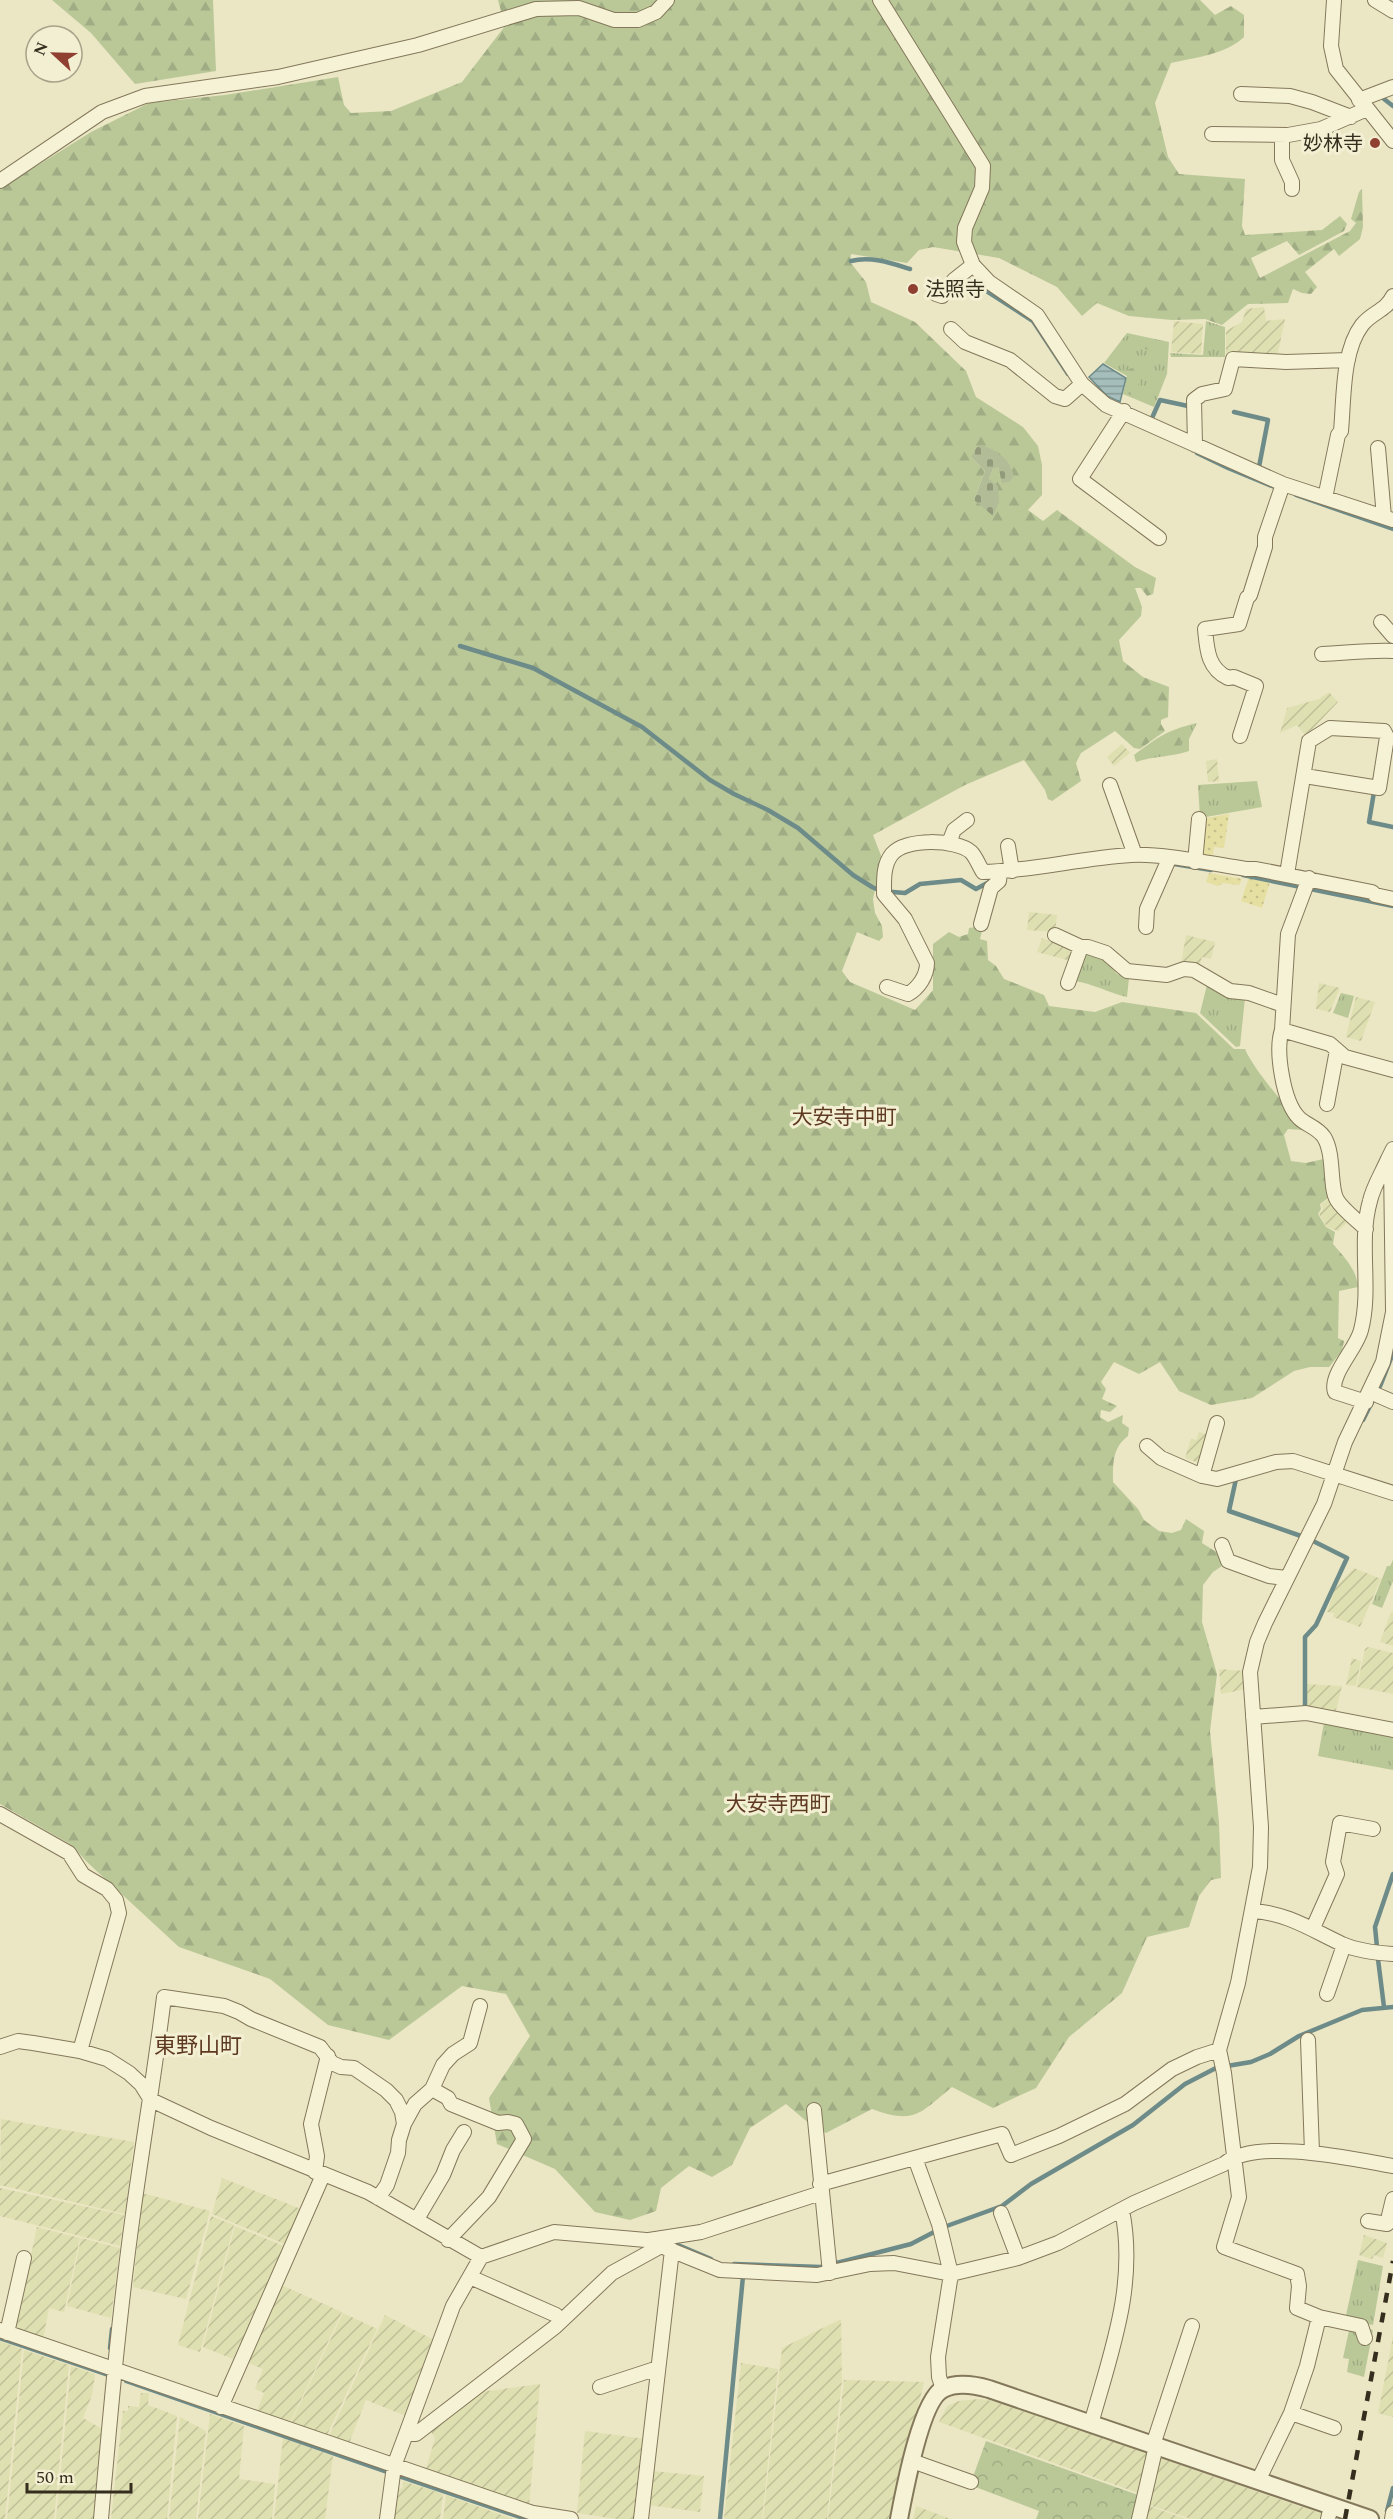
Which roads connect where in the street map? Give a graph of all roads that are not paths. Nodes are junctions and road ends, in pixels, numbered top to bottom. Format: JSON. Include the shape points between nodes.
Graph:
{"nodes":[{"id":1,"x":667,"y":0,"type":"edge"},
{"id":2,"x":880,"y":0,"type":"edge"},
{"id":3,"x":1334,"y":0,"type":"edge"},
{"id":4,"x":1375,"y":0,"type":"edge"},
{"id":5,"x":1393,"y":11,"type":"edge"},
{"id":6,"x":1393,"y":87,"type":"edge"},
{"id":7,"x":1241,"y":94,"type":"dead end"},
{"id":8,"x":1363,"y":104,"type":"junction"},
{"id":9,"x":1351,"y":117,"type":"junction"},
{"id":10,"x":1212,"y":135,"type":"dead end"},
{"id":11,"x":1282,"y":135,"type":"junction"},
{"id":12,"x":1393,"y":141,"type":"edge"},
{"id":13,"x":0,"y":181,"type":"edge"},
{"id":14,"x":1293,"y":189,"type":"dead end"},
{"id":15,"x":973,"y":265,"type":"junction"},
{"id":16,"x":936,"y":294,"type":"dead end"},
{"id":17,"x":1393,"y":296,"type":"edge"},
{"id":18,"x":951,"y":329,"type":"dead end"},
{"id":19,"x":1348,"y":360,"type":"junction"},
{"id":20,"x":1082,"y":384,"type":"junction"},
{"id":21,"x":1124,"y":411,"type":"junction"},
{"id":22,"x":1195,"y":445,"type":"junction"},
{"id":23,"x":1378,"y":448,"type":"dead end"},
{"id":24,"x":1387,"y":467,"type":"edge"},
{"id":25,"x":1282,"y":488,"type":"junction"},
{"id":26,"x":1325,"y":498,"type":"junction"},
{"id":27,"x":1389,"y":519,"type":"edge"},
{"id":28,"x":1159,"y":538,"type":"dead end"},
{"id":29,"x":1381,"y":622,"type":"dead end"},
{"id":30,"x":1393,"y":636,"type":"edge"},
{"id":31,"x":1393,"y":651,"type":"edge"},
{"id":32,"x":1322,"y":654,"type":"dead end"},
{"id":33,"x":1240,"y":736,"type":"dead end"},
{"id":34,"x":1305,"y":776,"type":"junction"},
{"id":35,"x":1110,"y":784,"type":"dead end"},
{"id":36,"x":1198,"y":819,"type":"dead end"},
{"id":37,"x":968,"y":820,"type":"dead end"},
{"id":38,"x":949,"y":843,"type":"junction"},
{"id":39,"x":1008,"y":846,"type":"dead end"},
{"id":40,"x":1135,"y":855,"type":"junction"},
{"id":41,"x":1168,"y":862,"type":"junction"},
{"id":42,"x":1195,"y":862,"type":"junction"},
{"id":43,"x":1287,"y":874,"type":"junction"},
{"id":44,"x":1003,"y":875,"type":"junction"},
{"id":45,"x":1306,"y":884,"type":"junction"},
{"id":46,"x":1393,"y":899,"type":"edge"},
{"id":47,"x":981,"y":924,"type":"dead end"},
{"id":48,"x":1146,"y":927,"type":"dead end"},
{"id":49,"x":1055,"y":935,"type":"dead end"},
{"id":50,"x":1081,"y":947,"type":"junction"},
{"id":51,"x":1068,"y":983,"type":"dead end"},
{"id":52,"x":887,"y":987,"type":"dead end"},
{"id":53,"x":1283,"y":1005,"type":"junction"},
{"id":54,"x":1282,"y":1030,"type":"junction"},
{"id":55,"x":1337,"y":1050,"type":"junction"},
{"id":56,"x":1393,"y":1070,"type":"edge"},
{"id":57,"x":1327,"y":1104,"type":"dead end"},
{"id":58,"x":1392,"y":1153,"type":"edge"},
{"id":59,"x":1366,"y":1229,"type":"junction"},
{"id":60,"x":1393,"y":1238,"type":"edge"},
{"id":61,"x":1393,"y":1311,"type":"edge"},
{"id":62,"x":1390,"y":1354,"type":"edge"},
{"id":63,"x":1372,"y":1396,"type":"junction"},
{"id":64,"x":1393,"y":1402,"type":"edge"},
{"id":65,"x":1217,"y":1423,"type":"dead end"},
{"id":66,"x":1147,"y":1446,"type":"dead end"},
{"id":67,"x":1334,"y":1475,"type":"junction"},
{"id":68,"x":1202,"y":1476,"type":"junction"},
{"id":69,"x":1393,"y":1493,"type":"edge"},
{"id":70,"x":1222,"y":1545,"type":"dead end"},
{"id":71,"x":1286,"y":1578,"type":"junction"},
{"id":72,"x":1253,"y":1717,"type":"junction"},
{"id":73,"x":1393,"y":1730,"type":"edge"},
{"id":74,"x":0,"y":1814,"type":"edge"},
{"id":75,"x":1373,"y":1829,"type":"dead end"},
{"id":76,"x":1253,"y":1911,"type":"junction"},
{"id":77,"x":1312,"y":1928,"type":"junction"},
{"id":78,"x":1344,"y":1945,"type":"junction"},
{"id":79,"x":1393,"y":1954,"type":"edge"},
{"id":80,"x":1327,"y":1994,"type":"dead end"},
{"id":81,"x":480,"y":2006,"type":"dead end"},
{"id":82,"x":1308,"y":2040,"type":"dead end"},
{"id":83,"x":0,"y":2047,"type":"edge"},
{"id":84,"x":1219,"y":2050,"type":"junction"},
{"id":85,"x":80,"y":2051,"type":"junction"},
{"id":86,"x":328,"y":2056,"type":"junction"},
{"id":87,"x":432,"y":2089,"type":"junction"},
{"id":88,"x":151,"y":2100,"type":"junction"},
{"id":89,"x":814,"y":2110,"type":"dead end"},
{"id":90,"x":404,"y":2124,"type":"junction"},
{"id":91,"x":464,"y":2132,"type":"dead end"},
{"id":92,"x":1312,"y":2152,"type":"junction"},
{"id":93,"x":1233,"y":2156,"type":"junction"},
{"id":94,"x":915,"y":2158,"type":"junction"},
{"id":95,"x":1393,"y":2166,"type":"edge"},
{"id":96,"x":319,"y":2173,"type":"junction"},
{"id":97,"x":821,"y":2189,"type":"junction"},
{"id":98,"x":378,"y":2198,"type":"junction"},
{"id":99,"x":1393,"y":2199,"type":"edge"},
{"id":100,"x":1122,"y":2210,"type":"junction"},
{"id":101,"x":1001,"y":2213,"type":"dead end"},
{"id":102,"x":417,"y":2219,"type":"junction"},
{"id":103,"x":1368,"y":2221,"type":"dead end"},
{"id":104,"x":448,"y":2240,"type":"junction"},
{"id":105,"x":646,"y":2240,"type":"junction"},
{"id":106,"x":666,"y":2248,"type":"junction"},
{"id":107,"x":481,"y":2257,"type":"junction"},
{"id":108,"x":1018,"y":2258,"type":"junction"},
{"id":109,"x":24,"y":2259,"type":"dead end"},
{"id":110,"x":830,"y":2268,"type":"junction"},
{"id":111,"x":951,"y":2274,"type":"junction"},
{"id":112,"x":470,"y":2277,"type":"junction"},
{"id":113,"x":556,"y":2315,"type":"dead end"},
{"id":114,"x":1319,"y":2317,"type":"junction"},
{"id":115,"x":1192,"y":2326,"type":"dead end"},
{"id":116,"x":4,"y":2331,"type":"edge"},
{"id":117,"x":1365,"y":2338,"type":"dead end"},
{"id":118,"x":658,"y":2368,"type":"junction"},
{"id":119,"x":115,"y":2369,"type":"junction"},
{"id":120,"x":600,"y":2387,"type":"dead end"},
{"id":121,"x":943,"y":2389,"type":"junction"},
{"id":122,"x":221,"y":2407,"type":"junction"},
{"id":123,"x":1291,"y":2413,"type":"junction"},
{"id":124,"x":1091,"y":2424,"type":"junction"},
{"id":125,"x":1334,"y":2428,"type":"dead end"},
{"id":126,"x":410,"y":2434,"type":"junction"},
{"id":127,"x":1154,"y":2446,"type":"junction"},
{"id":128,"x":912,"y":2461,"type":"junction"},
{"id":129,"x":394,"y":2466,"type":"junction"},
{"id":130,"x":1258,"y":2481,"type":"junction"},
{"id":131,"x":971,"y":2482,"type":"dead end"},
{"id":132,"x":1330,"y":2513,"type":"edge"},
{"id":133,"x":1393,"y":2513,"type":"edge"},
{"id":134,"x":1366,"y":2518,"type":"edge"},
{"id":135,"x":101,"y":2519,"type":"edge"},
{"id":136,"x":387,"y":2519,"type":"edge"},
{"id":137,"x":571,"y":2519,"type":"edge"},
{"id":138,"x":641,"y":2519,"type":"edge"},
{"id":139,"x":899,"y":2519,"type":"edge"},
{"id":140,"x":1138,"y":2519,"type":"edge"},
{"id":141,"x":1392,"y":2519,"type":"edge"}],
"edges":[{"from":1,"to":13,"type":"street","via":[[656,12],[638,20],[614,20],[579,8],[536,9],[395,51],[278,76],[145,96],[102,112]]},
{"from":2,"to":15,"type":"street","via":[[983,166],[982,188],[965,228],[964,242]]},
{"from":3,"to":8,"type":"street","via":[[1332,57],[1336,69]]},
{"from":4,"to":5,"type":"street"},
{"from":6,"to":8,"type":"street"},
{"from":7,"to":9,"type":"street","via":[[1290,96]]},
{"from":8,"to":9,"type":"street"},
{"from":8,"to":12,"type":"street"},
{"from":9,"to":11,"type":"street","via":[[1321,129]]},
{"from":10,"to":11,"type":"street"},
{"from":11,"to":14,"type":"street","via":[[1282,159]]},
{"from":15,"to":16,"type":"street","via":[[942,296]]},
{"from":15,"to":20,"type":"street","via":[[989,282],[1036,315]]},
{"from":17,"to":19,"type":"street","via":[[1386,308],[1362,324]]},
{"from":18,"to":20,"type":"street","via":[[965,342],[1010,360],[1055,396],[1065,399]]},
{"from":19,"to":22,"type":"street","via":[[1233,359],[1225,389],[1194,400]]},
{"from":19,"to":26,"type":"street","via":[[1341,431]]},
{"from":20,"to":21,"type":"street","via":[[1106,405]]},
{"from":21,"to":22,"type":"street"},
{"from":21,"to":28,"type":"street","via":[[1080,479]]},
{"from":22,"to":25,"type":"street"},
{"from":23,"to":24,"type":"street"},
{"from":24,"to":27,"type":"street"},
{"from":25,"to":26,"type":"street"},
{"from":25,"to":33,"type":"street","via":[[1239,624],[1205,629],[1208,657],[1219,672],[1256,686]]},
{"from":26,"to":27,"type":"street"},
{"from":29,"to":30,"type":"street"},
{"from":31,"to":32,"type":"street"},
{"from":34,"to":34,"type":"street","via":[[1309,741],[1330,728],[1384,731],[1387,737],[1379,788]]},
{"from":34,"to":43,"type":"street"},
{"from":35,"to":40,"type":"street"},
{"from":36,"to":42,"type":"street"},
{"from":37,"to":38,"type":"street","via":[[954,830]]},
{"from":38,"to":44,"type":"street","via":[[970,852],[983,872]]},
{"from":38,"to":52,"type":"street","via":[[898,848],[886,863],[884,892],[906,919],[927,963],[914,991],[908,994]]},
{"from":39,"to":44,"type":"street"},
{"from":40,"to":41,"type":"street"},
{"from":40,"to":44,"type":"street","via":[[1044,865]]},
{"from":41,"to":42,"type":"street"},
{"from":41,"to":48,"type":"street","via":[[1147,909]]},
{"from":42,"to":43,"type":"street"},
{"from":43,"to":45,"type":"street"},
{"from":44,"to":47,"type":"street","via":[[991,888]]},
{"from":45,"to":46,"type":"street","via":[[1372,892]]},
{"from":45,"to":53,"type":"street","via":[[1288,934]]},
{"from":49,"to":50,"type":"street"},
{"from":50,"to":51,"type":"street"},
{"from":50,"to":53,"type":"street","via":[[1106,953],[1127,970],[1167,975],[1194,970],[1230,991]]},
{"from":53,"to":54,"type":"street"},
{"from":54,"to":55,"type":"street","via":[[1330,1044]]},
{"from":54,"to":59,"type":"street","via":[[1278,1048],[1281,1072],[1293,1111],[1324,1137],[1335,1199]]},
{"from":55,"to":56,"type":"street","via":[[1345,1057]]},
{"from":55,"to":57,"type":"street"},
{"from":58,"to":59,"type":"street","via":[[1370,1201]]},
{"from":58,"to":60,"type":"street"},
{"from":59,"to":63,"type":"street","via":[[1361,1330],[1333,1386],[1335,1392]]},
{"from":60,"to":61,"type":"street"},
{"from":61,"to":62,"type":"street"},
{"from":62,"to":63,"type":"street"},
{"from":63,"to":64,"type":"street"},
{"from":63,"to":67,"type":"street","via":[[1345,1442]]},
{"from":65,"to":68,"type":"street"},
{"from":66,"to":68,"type":"street","via":[[1161,1458]]},
{"from":67,"to":68,"type":"street","via":[[1293,1461],[1227,1478]]},
{"from":67,"to":69,"type":"street"},
{"from":67,"to":71,"type":"street","via":[[1324,1504]]},
{"from":70,"to":71,"type":"street","via":[[1228,1561]]},
{"from":71,"to":72,"type":"street","via":[[1257,1642],[1250,1672]]},
{"from":72,"to":73,"type":"street","via":[[1306,1713]]},
{"from":72,"to":76,"type":"street","via":[[1261,1827]]},
{"from":74,"to":85,"type":"street","via":[[69,1853],[83,1875],[107,1889],[116,1900],[119,1913]]},
{"from":75,"to":77,"type":"street","via":[[1340,1823],[1333,1862],[1337,1874]]},
{"from":76,"to":77,"type":"street"},
{"from":76,"to":84,"type":"street"},
{"from":77,"to":78,"type":"street"},
{"from":78,"to":79,"type":"street"},
{"from":78,"to":80,"type":"street"},
{"from":81,"to":87,"type":"street","via":[[470,2043],[443,2065]]},
{"from":82,"to":92,"type":"street"},
{"from":83,"to":85,"type":"street","via":[[18,2041]]},
{"from":84,"to":93,"type":"street"},
{"from":84,"to":94,"type":"street","via":[[1172,2069],[1125,2104],[1011,2155],[1002,2134]]},
{"from":85,"to":88,"type":"street","via":[[107,2059],[129,2073]]},
{"from":86,"to":88,"type":"street","via":[[320,2047],[224,2006],[164,1997]]},
{"from":86,"to":90,"type":"street","via":[[332,2063],[360,2072],[386,2090],[396,2100]]},
{"from":86,"to":96,"type":"street","via":[[311,2124]]},
{"from":87,"to":90,"type":"street","via":[[415,2104]]},
{"from":87,"to":104,"type":"street","via":[[451,2104],[498,2123],[516,2124],[524,2139],[489,2197]]},
{"from":88,"to":96,"type":"street"},
{"from":88,"to":119,"type":"street"},
{"from":89,"to":97,"type":"street"},
{"from":90,"to":98,"type":"street","via":[[387,2185]]},
{"from":91,"to":102,"type":"street"},
{"from":92,"to":93,"type":"street"},
{"from":92,"to":95,"type":"street"},
{"from":93,"to":100,"type":"street","via":[[1224,2164]]},
{"from":93,"to":114,"type":"street","via":[[1239,2197],[1224,2247],[1297,2274],[1297,2308]]},
{"from":94,"to":97,"type":"street"},
{"from":94,"to":111,"type":"street","via":[[939,2224]]},
{"from":96,"to":98,"type":"street"},
{"from":96,"to":122,"type":"street"},
{"from":97,"to":105,"type":"street","via":[[701,2232]]},
{"from":97,"to":110,"type":"street"},
{"from":98,"to":102,"type":"street"},
{"from":99,"to":103,"type":"street","via":[[1387,2224]]},
{"from":100,"to":108,"type":"street","via":[[1058,2243]]},
{"from":100,"to":124,"type":"street","via":[[1127,2238],[1126,2291]]},
{"from":101,"to":108,"type":"street"},
{"from":102,"to":104,"type":"street"},
{"from":104,"to":107,"type":"street"},
{"from":105,"to":106,"type":"street"},
{"from":105,"to":107,"type":"street","via":[[554,2232]]},
{"from":106,"to":110,"type":"street","via":[[720,2270],[817,2275]]},
{"from":106,"to":118,"type":"street"},
{"from":106,"to":126,"type":"street","via":[[612,2273],[555,2327]]},
{"from":107,"to":112,"type":"street"},
{"from":108,"to":111,"type":"street"},
{"from":109,"to":116,"type":"street"},
{"from":110,"to":111,"type":"street","via":[[894,2263]]},
{"from":111,"to":121,"type":"street","via":[[938,2357]]},
{"from":112,"to":113,"type":"street"},
{"from":112,"to":126,"type":"street","via":[[453,2306]]},
{"from":114,"to":117,"type":"street","via":[[1361,2326]]},
{"from":114,"to":123,"type":"street"},
{"from":115,"to":127,"type":"street"},
{"from":116,"to":119,"type":"street"},
{"from":118,"to":120,"type":"street"},
{"from":118,"to":138,"type":"street"},
{"from":119,"to":122,"type":"street"},
{"from":119,"to":135,"type":"street"},
{"from":121,"to":124,"type":"street","via":[[976,2386]]},
{"from":121,"to":128,"type":"street","via":[[932,2398]]},
{"from":122,"to":129,"type":"street"},
{"from":123,"to":125,"type":"street"},
{"from":123,"to":130,"type":"street"},
{"from":124,"to":127,"type":"street"},
{"from":126,"to":129,"type":"street"},
{"from":127,"to":130,"type":"street"},
{"from":127,"to":140,"type":"street"},
{"from":128,"to":131,"type":"street"},
{"from":128,"to":139,"type":"street"},
{"from":129,"to":136,"type":"street"},
{"from":129,"to":137,"type":"street","via":[[532,2514]]},
{"from":130,"to":132,"type":"street"},
{"from":132,"to":134,"type":"street"},
{"from":133,"to":141,"type":"street"}]}
